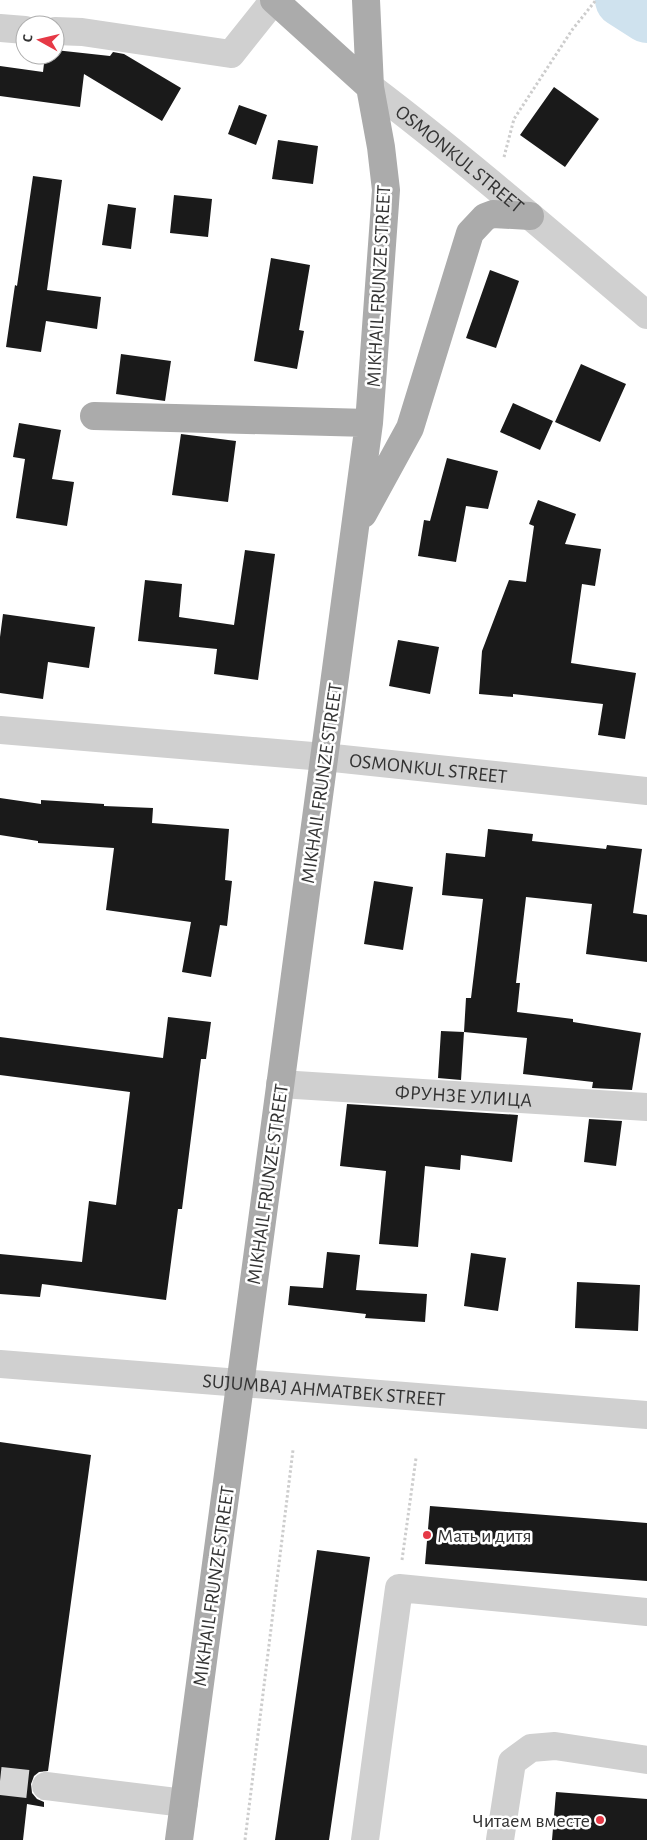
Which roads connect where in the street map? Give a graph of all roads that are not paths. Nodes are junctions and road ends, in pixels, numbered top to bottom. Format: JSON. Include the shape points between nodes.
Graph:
{"nodes":[{"id":1,"x":274,"y":0,"type":"edge"},
{"id":2,"x":366,"y":0,"type":"edge"},
{"id":3,"x":0,"y":28,"type":"edge"},
{"id":4,"x":15,"y":29,"type":"edge"},
{"id":5,"x":65,"y":31,"type":"edge"},
{"id":6,"x":370,"y":87,"type":"junction"},
{"id":7,"x":530,"y":216,"type":"junction"},
{"id":8,"x":647,"y":315,"type":"edge"},
{"id":9,"x":94,"y":416,"type":"dead end"},
{"id":10,"x":370,"y":423,"type":"junction"},
{"id":11,"x":356,"y":529,"type":"junction"},
{"id":12,"x":0,"y":730,"type":"edge"},
{"id":13,"x":324,"y":757,"type":"junction"},
{"id":14,"x":647,"y":791,"type":"edge"},
{"id":15,"x":280,"y":1084,"type":"junction"},
{"id":16,"x":647,"y":1107,"type":"edge"},
{"id":17,"x":0,"y":1364,"type":"edge"},
{"id":18,"x":240,"y":1382,"type":"junction"},
{"id":19,"x":647,"y":1415,"type":"edge"},
{"id":20,"x":647,"y":1612,"type":"edge"},
{"id":21,"x":647,"y":1760,"type":"edge"},
{"id":22,"x":46,"y":1786,"type":"tunnel mouth"},
{"id":23,"x":184,"y":1803,"type":"junction"},
{"id":24,"x":179,"y":1840,"type":"edge"},
{"id":25,"x":365,"y":1840,"type":"edge"},
{"id":26,"x":500,"y":1840,"type":"edge"}],
"edges":[{"from":1,"to":5,"type":"street","via":[[231,54]]},
{"from":1,"to":6,"type":"main road","name":"OSMONKUL STREET"},
{"from":2,"to":6,"type":"main road","name":"MIKHAIL FRUNZE STREET"},
{"from":3,"to":4,"type":"street"},
{"from":6,"to":7,"type":"street","name":"OSMONKUL STREET"},
{"from":6,"to":10,"type":"main road","name":"MIKHAIL FRUNZE STREET","via":[[386,190]]},
{"from":7,"to":8,"type":"street","name":"OSMONKUL STREET"},
{"from":7,"to":11,"type":"main road","name":"MIKHAIL FRUNZE STREET","via":[[493,214],[485,217],[470,233],[410,428]]},
{"from":9,"to":10,"type":"main road"},
{"from":10,"to":11,"type":"main road","name":"MIKHAIL FRUNZE STREET"},
{"from":11,"to":13,"type":"main road","name":"MIKHAIL FRUNZE STREET"},
{"from":12,"to":13,"type":"street","name":"OSMONKUL STREET"},
{"from":13,"to":14,"type":"street","name":"OSMONKUL STREET"},
{"from":13,"to":15,"type":"main road","name":"MIKHAIL FRUNZE STREET"},
{"from":15,"to":16,"type":"street","name":"ФРУНЗЕ УЛИЦА"},
{"from":15,"to":18,"type":"main road","name":"MIKHAIL FRUNZE STREET"},
{"from":17,"to":18,"type":"street","name":"SUJUMBAJ AHMATBEK STREET"},
{"from":18,"to":19,"type":"street","name":"SUJUMBAJ AHMATBEK STREET"},
{"from":18,"to":23,"type":"main road","name":"MIKHAIL FRUNZE STREET"},
{"from":20,"to":25,"type":"street","via":[[399,1588]]},
{"from":21,"to":26,"type":"street","via":[[555,1746],[531,1748],[512,1762]]},
{"from":22,"to":23,"type":"street"},
{"from":23,"to":24,"type":"main road","name":"MIKHAIL FRUNZE STREET"}]}
